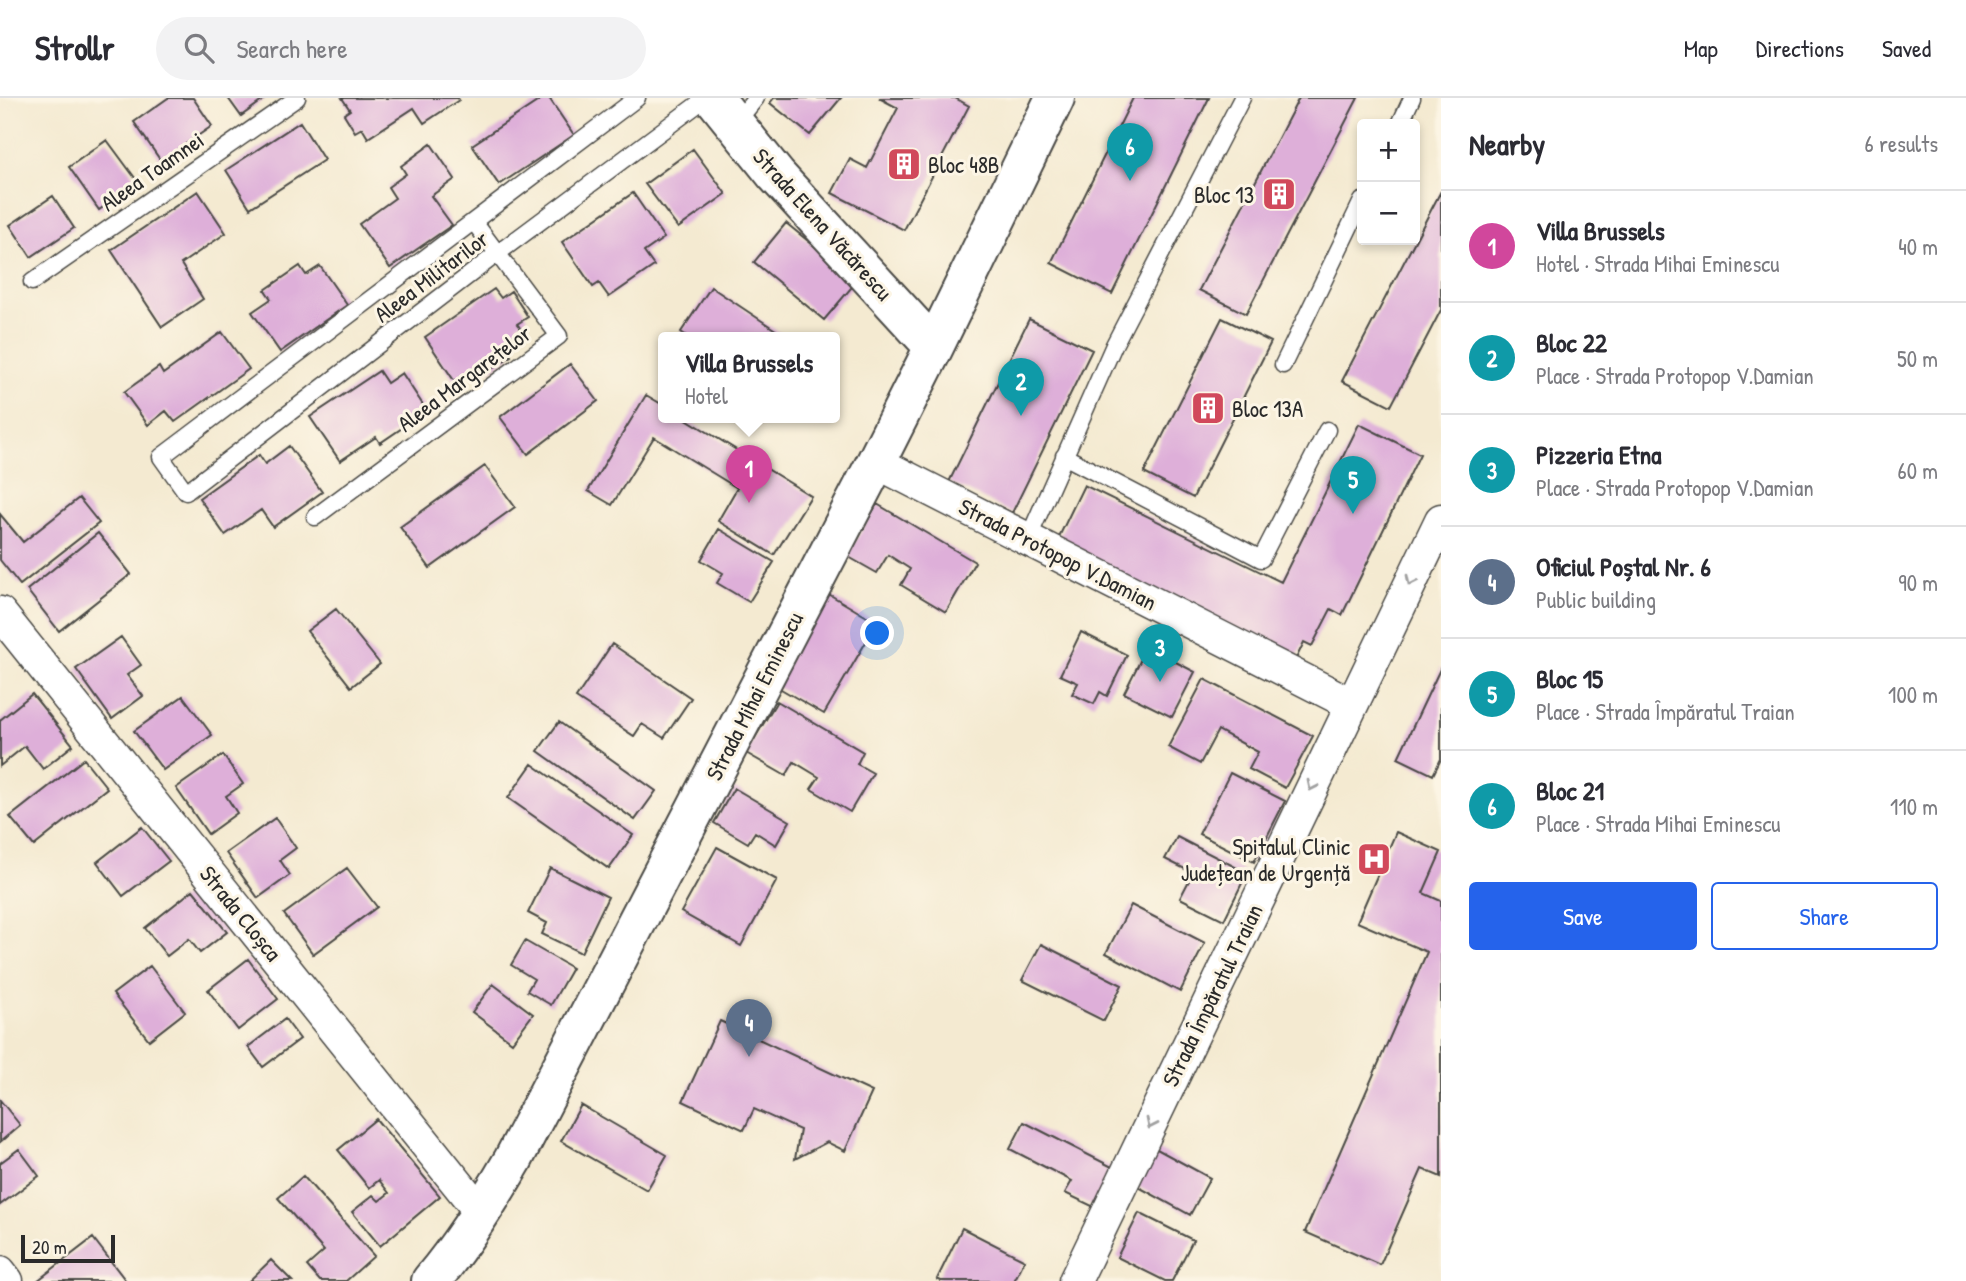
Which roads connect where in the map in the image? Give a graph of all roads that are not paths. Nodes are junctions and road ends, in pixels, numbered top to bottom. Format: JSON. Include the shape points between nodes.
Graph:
{"nodes":[{"id":1,"x":297,"y":98,"type":"edge"},
{"id":2,"x":637,"y":98,"type":"edge"},
{"id":3,"x":706,"y":98,"type":"edge"},
{"id":4,"x":1055,"y":98,"type":"edge"},
{"id":5,"x":1242,"y":98,"type":"edge"},
{"id":6,"x":1412,"y":98,"type":"edge"},
{"id":7,"x":735,"y":107,"type":"edge"},
{"id":8,"x":1402,"y":119,"type":"edge"},
{"id":9,"x":1357,"y":211,"type":"edge"},
{"id":10,"x":474,"y":222,"type":"junction"},
{"id":11,"x":498,"y":253,"type":"junction"},
{"id":12,"x":32,"y":282,"type":"dead end"},
{"id":13,"x":934,"y":347,"type":"junction"},
{"id":14,"x":1283,"y":365,"type":"dead end"},
{"id":15,"x":1327,"y":430,"type":"dead end"},
{"id":16,"x":1064,"y":456,"type":"junction"},
{"id":17,"x":876,"y":462,"type":"junction"},
{"id":18,"x":315,"y":517,"type":"dead end"},
{"id":19,"x":1441,"y":520,"type":"edge"},
{"id":20,"x":1028,"y":539,"type":"junction"},
{"id":21,"x":0,"y":612,"type":"edge"},
{"id":22,"x":1351,"y":704,"type":"junction"},
{"id":23,"x":482,"y":1214,"type":"junction"},
{"id":24,"x":0,"y":1272,"type":"edge"},
{"id":25,"x":8,"y":1281,"type":"edge"},
{"id":26,"x":432,"y":1281,"type":"edge"},
{"id":27,"x":1075,"y":1281,"type":"edge"}],
"edges":[{"from":1,"to":12,"type":"lane","name":"Aleea Toamnei"},
{"from":2,"to":10,"type":"lane","name":"Aleea Militarilor"},
{"from":3,"to":11,"type":"lane","name":"Aleea Militarilor"},
{"from":4,"to":13,"type":"street","name":"Strada Mihai Eminescu"},
{"from":5,"to":16,"type":"lane","via":[[1114,345]]},
{"from":6,"to":8,"type":"lane"},
{"from":7,"to":13,"type":"street","name":"Strada Elena Văcărescu","via":[[776,175]]},
{"from":9,"to":14,"type":"lane"},
{"from":10,"to":11,"type":"lane","name":"Aleea Margaretelor"},
{"from":10,"to":11,"type":"lane","name":"Aleea Militarilor","via":[[162,457],[186,492]]},
{"from":11,"to":18,"type":"lane","name":"Aleea Margaretelor","via":[[559,336]]},
{"from":13,"to":17,"type":"street","name":"Strada Mihai Eminescu"},
{"from":15,"to":16,"type":"lane","via":[[1261,559]]},
{"from":16,"to":20,"type":"lane"},
{"from":17,"to":20,"type":"street","name":"Strada Protopop V.Damian"},
{"from":17,"to":23,"type":"street","name":"Strada Mihai Eminescu"},
{"from":19,"to":22,"type":"street","name":"Strada Împăratul Traian","one_way":true},
{"from":20,"to":22,"type":"street","name":"Strada Protopop V.Damian"},
{"from":21,"to":23,"type":"street","name":"Strada Cloșca"},
{"from":22,"to":27,"type":"street","name":"Strada Împăratul Traian","one_way":true},
{"from":23,"to":26,"type":"street","name":"Strada Mihai Eminescu"},
{"from":24,"to":25,"type":"street"}]}
